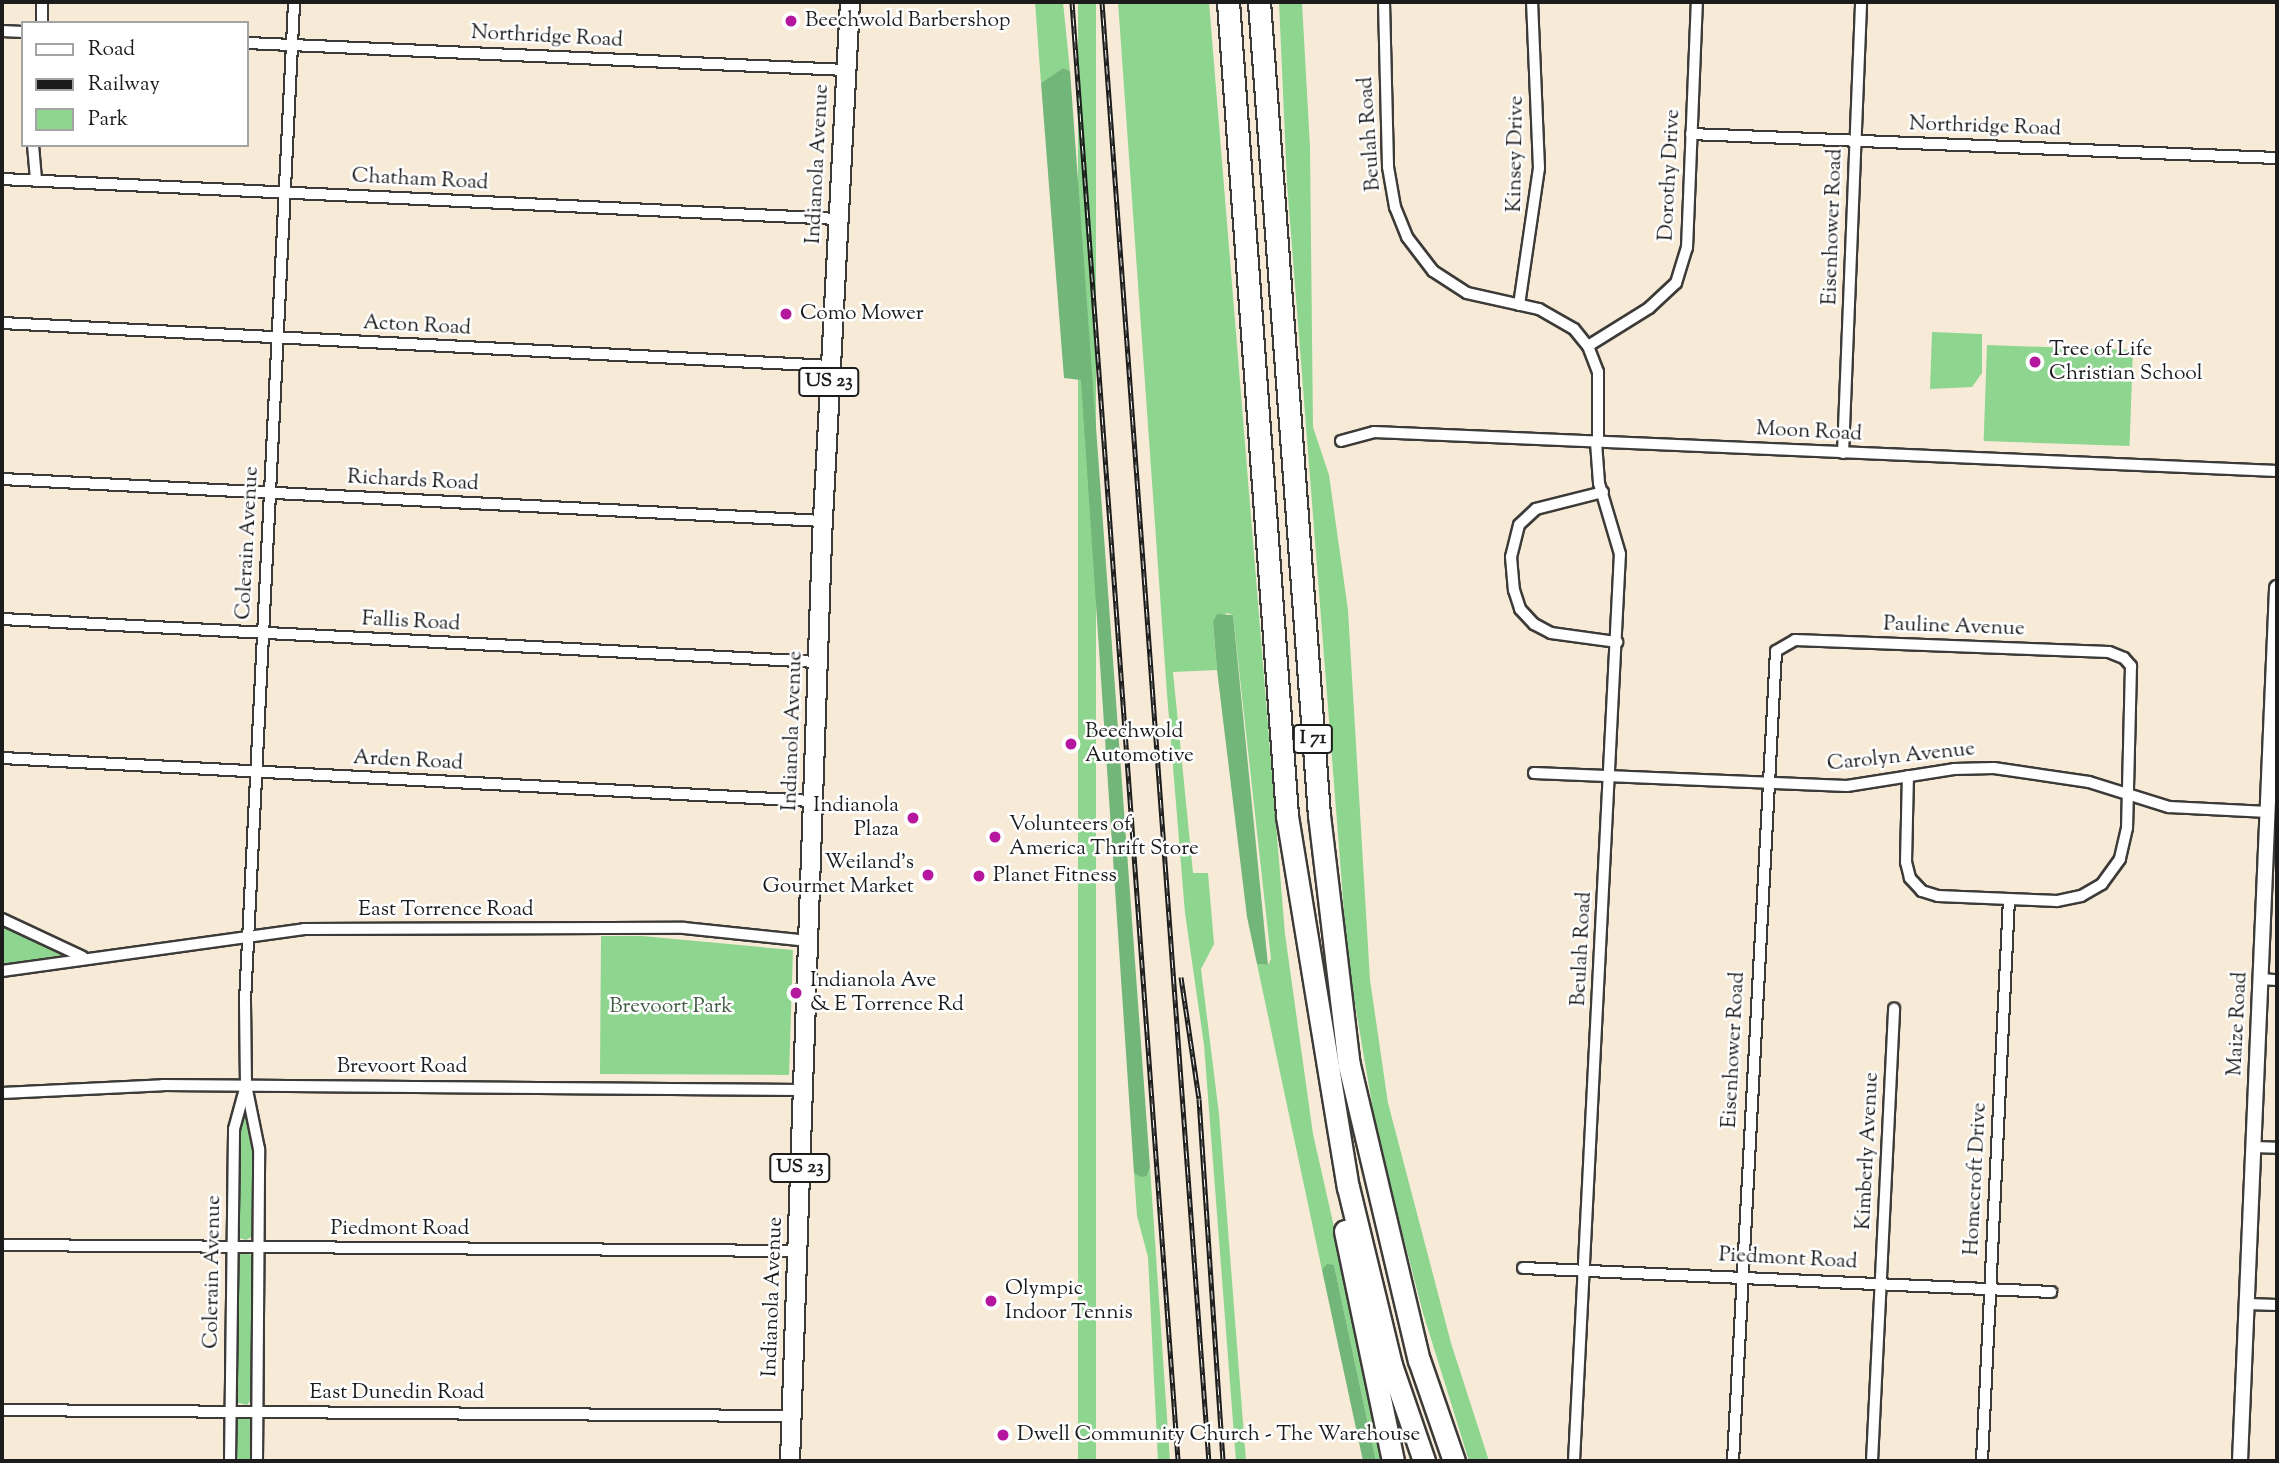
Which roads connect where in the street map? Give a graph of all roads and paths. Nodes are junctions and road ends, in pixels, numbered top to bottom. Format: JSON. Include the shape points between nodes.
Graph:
{"nodes":[{"id":1,"x":42,"y":2,"type":"edge"},
{"id":2,"x":294,"y":2,"type":"edge"},
{"id":3,"x":850,"y":2,"type":"edge"},
{"id":4,"x":1226,"y":2,"type":"edge"},
{"id":5,"x":1259,"y":2,"type":"edge"},
{"id":6,"x":1384,"y":2,"type":"edge"},
{"id":7,"x":1532,"y":2,"type":"edge"},
{"id":8,"x":1697,"y":2,"type":"edge"},
{"id":9,"x":1861,"y":2,"type":"edge"},
{"id":10,"x":42,"y":21,"type":"edge"},
{"id":11,"x":2,"y":31,"type":"edge"},
{"id":12,"x":21,"y":32,"type":"edge"},
{"id":13,"x":248,"y":43,"type":"edge"},
{"id":14,"x":292,"y":45,"type":"junction"},
{"id":15,"x":845,"y":70,"type":"junction"},
{"id":16,"x":1692,"y":134,"type":"junction"},
{"id":17,"x":1855,"y":141,"type":"junction"},
{"id":18,"x":33,"y":147,"type":"edge"},
{"id":19,"x":2277,"y":158,"type":"edge"},
{"id":20,"x":2,"y":179,"type":"edge"},
{"id":21,"x":36,"y":181,"type":"junction"},
{"id":22,"x":285,"y":193,"type":"junction"},
{"id":23,"x":837,"y":219,"type":"junction"},
{"id":24,"x":1519,"y":305,"type":"junction"},
{"id":25,"x":2,"y":323,"type":"edge"},
{"id":26,"x":276,"y":338,"type":"junction"},
{"id":27,"x":1588,"y":346,"type":"junction"},
{"id":28,"x":830,"y":366,"type":"junction"},
{"id":29,"x":1341,"y":442,"type":"dead end"},
{"id":30,"x":1597,"y":442,"type":"junction"},
{"id":31,"x":1843,"y":453,"type":"junction"},
{"id":32,"x":2277,"y":471,"type":"edge"},
{"id":33,"x":2,"y":479,"type":"edge"},
{"id":34,"x":1603,"y":492,"type":"junction"},
{"id":35,"x":270,"y":493,"type":"junction"},
{"id":36,"x":823,"y":521,"type":"junction"},
{"id":37,"x":2277,"y":588,"type":"edge"},
{"id":38,"x":2,"y":619,"type":"edge"},
{"id":39,"x":263,"y":633,"type":"junction"},
{"id":40,"x":1617,"y":642,"type":"junction"},
{"id":41,"x":1782,"y":644,"type":"joint"},
{"id":42,"x":818,"y":662,"type":"junction"},
{"id":43,"x":2,"y":758,"type":"edge"},
{"id":44,"x":254,"y":772,"type":"junction"},
{"id":45,"x":1534,"y":773,"type":"dead end"},
{"id":46,"x":1610,"y":776,"type":"junction"},
{"id":47,"x":1908,"y":776,"type":"junction"},
{"id":48,"x":1768,"y":783,"type":"junction"},
{"id":49,"x":2128,"y":795,"type":"junction"},
{"id":50,"x":813,"y":801,"type":"junction"},
{"id":51,"x":2267,"y":812,"type":"junction"},
{"id":52,"x":2009,"y":899,"type":"junction"},
{"id":53,"x":2,"y":919,"type":"edge"},
{"id":54,"x":247,"y":934,"type":"junction"},
{"id":55,"x":807,"y":942,"type":"junction"},
{"id":56,"x":86,"y":958,"type":"junction"},
{"id":57,"x":2,"y":971,"type":"edge"},
{"id":58,"x":2261,"y":979,"type":"junction"},
{"id":59,"x":2277,"y":980,"type":"edge"},
{"id":60,"x":1894,"y":1009,"type":"dead end"},
{"id":61,"x":246,"y":1085,"type":"junction"},
{"id":62,"x":1329,"y":1086,"type":"junction"},
{"id":63,"x":802,"y":1090,"type":"junction"},
{"id":64,"x":2,"y":1093,"type":"edge"},
{"id":65,"x":2253,"y":1147,"type":"junction"},
{"id":66,"x":2277,"y":1148,"type":"edge"},
{"id":67,"x":2,"y":1245,"type":"edge"},
{"id":68,"x":231,"y":1247,"type":"junction"},
{"id":69,"x":258,"y":1247,"type":"junction"},
{"id":70,"x":797,"y":1251,"type":"junction"},
{"id":71,"x":1523,"y":1268,"type":"dead end"},
{"id":72,"x":1586,"y":1270,"type":"junction"},
{"id":73,"x":1743,"y":1276,"type":"junction"},
{"id":74,"x":1881,"y":1283,"type":"junction"},
{"id":75,"x":1990,"y":1290,"type":"junction"},
{"id":76,"x":2051,"y":1293,"type":"dead end"},
{"id":77,"x":2247,"y":1304,"type":"junction"},
{"id":78,"x":2277,"y":1305,"type":"edge"},
{"id":79,"x":2,"y":1409,"type":"edge"},
{"id":80,"x":257,"y":1411,"type":"junction"},
{"id":81,"x":231,"y":1412,"type":"junction"},
{"id":82,"x":791,"y":1416,"type":"junction"},
{"id":83,"x":230,"y":1461,"type":"edge"},
{"id":84,"x":257,"y":1461,"type":"edge"},
{"id":85,"x":790,"y":1461,"type":"edge"},
{"id":86,"x":1394,"y":1461,"type":"edge"},
{"id":87,"x":1424,"y":1461,"type":"edge"},
{"id":88,"x":1454,"y":1461,"type":"edge"},
{"id":89,"x":1574,"y":1461,"type":"edge"},
{"id":90,"x":1733,"y":1461,"type":"edge"},
{"id":91,"x":1872,"y":1461,"type":"edge"},
{"id":92,"x":1982,"y":1461,"type":"edge"},
{"id":93,"x":2240,"y":1461,"type":"edge"}],
"edges":[{"from":1,"to":10,"type":"street"},
{"from":2,"to":14,"type":"street","name":"Colerain Avenue"},
{"from":3,"to":15,"type":"main road","name":"Indianola Avenue","number":"US 23"},
{"from":4,"to":62,"type":"highway","number":"I 71","via":[[1287,816]]},
{"from":5,"to":88,"type":"highway","number":"I 71","via":[[1319,815],[1349,1065],[1419,1360]]},
{"from":6,"to":24,"type":"street","name":"Beulah Road","via":[[1388,167],[1395,207],[1407,237],[1418,256],[1454,286],[1487,300]]},
{"from":7,"to":24,"type":"street","name":"Kinsey Drive","via":[[1539,168]]},
{"from":8,"to":16,"type":"street","name":"Dorothy Drive"},
{"from":9,"to":17,"type":"street","name":"Eisenhower Road"},
{"from":11,"to":12,"type":"street"},
{"from":13,"to":14,"type":"street","name":"Northridge Road"},
{"from":14,"to":15,"type":"street","name":"Northridge Road"},
{"from":14,"to":22,"type":"street","name":"Colerain Avenue"},
{"from":15,"to":23,"type":"main road","name":"Indianola Avenue","number":"US 23"},
{"from":16,"to":17,"type":"street","name":"Northridge Road"},
{"from":16,"to":27,"type":"street","name":"Dorothy Drive","via":[[1688,248],[1676,283],[1649,308]]},
{"from":17,"to":19,"type":"street","name":"Northridge Road"},
{"from":17,"to":31,"type":"street","name":"Eisenhower Road"},
{"from":18,"to":21,"type":"street"},
{"from":20,"to":21,"type":"street","name":"Chatham Road"},
{"from":21,"to":22,"type":"street","name":"Chatham Road"},
{"from":22,"to":23,"type":"street","name":"Chatham Road"},
{"from":22,"to":26,"type":"street","name":"Colerain Avenue"},
{"from":23,"to":28,"type":"main road","name":"Indianola Avenue","number":"US 23"},
{"from":24,"to":27,"type":"street","name":"Beulah Road","via":[[1559,317]]},
{"from":25,"to":26,"type":"street","name":"Acton Road"},
{"from":26,"to":28,"type":"street","name":"Acton Road"},
{"from":26,"to":35,"type":"street","name":"Colerain Avenue"},
{"from":27,"to":30,"type":"street","name":"Beulah Road","via":[[1600,389]]},
{"from":28,"to":36,"type":"main road","name":"Indianola Avenue","number":"US 23"},
{"from":29,"to":30,"type":"street","name":"Moon Road","via":[[1374,432]]},
{"from":30,"to":31,"type":"street","name":"Moon Road"},
{"from":30,"to":34,"type":"street","name":"Beulah Road"},
{"from":31,"to":32,"type":"street","name":"Moon Road"},
{"from":33,"to":35,"type":"street","name":"Richards Road"},
{"from":34,"to":40,"type":"street","name":"Beulah Road","via":[[1620,554]]},
{"from":34,"to":40,"type":"street","via":[[1536,509],[1519,525],[1511,557],[1514,590],[1520,609],[1534,624],[1552,633]]},
{"from":35,"to":36,"type":"street","name":"Richards Road"},
{"from":35,"to":39,"type":"street","name":"Colerain Avenue"},
{"from":36,"to":42,"type":"main road","name":"Indianola Avenue","number":"US 23"},
{"from":37,"to":51,"type":"street","name":"Maize Road"},
{"from":38,"to":39,"type":"street","name":"Fallis Road"},
{"from":39,"to":42,"type":"street","name":"Fallis Road"},
{"from":39,"to":44,"type":"street","name":"Colerain Avenue"},
{"from":40,"to":46,"type":"street","name":"Beulah Road"},
{"from":41,"to":48,"type":"street","name":"Eisenhower Road","via":[[1774,661]]},
{"from":41,"to":49,"type":"street","name":"Pauline Avenue","via":[[1810,640],[2109,652],[2124,658],[2133,677]]},
{"from":42,"to":50,"type":"main road","name":"Indianola Avenue","number":"US 23"},
{"from":43,"to":44,"type":"street","name":"Arden Road"},
{"from":44,"to":50,"type":"street","name":"Arden Road"},
{"from":44,"to":54,"type":"street","name":"Colerain Avenue"},
{"from":45,"to":46,"type":"street","name":"Carolyn Avenue"},
{"from":46,"to":48,"type":"street","name":"Carolyn Avenue"},
{"from":46,"to":72,"type":"street","name":"Beulah Road"},
{"from":47,"to":48,"type":"street","name":"Carolyn Avenue","via":[[1847,786]]},
{"from":47,"to":49,"type":"street","name":"Carolyn Avenue","via":[[1954,768],[2032,771]]},
{"from":47,"to":52,"type":"street","via":[[1906,862],[1910,878],[1922,891],[1938,896]]},
{"from":48,"to":73,"type":"street","name":"Eisenhower Road"},
{"from":49,"to":51,"type":"street","name":"Carolyn Avenue","via":[[2169,807]]},
{"from":49,"to":52,"type":"street","via":[[2120,859],[2102,884],[2081,896],[2057,901]]},
{"from":50,"to":55,"type":"main road","name":"Indianola Avenue","number":"US 23"},
{"from":51,"to":58,"type":"street","name":"Maize Road"},
{"from":52,"to":75,"type":"street","name":"Homecroft Drive"},
{"from":53,"to":56,"type":"street"},
{"from":54,"to":55,"type":"street","name":"East Torrence Road","via":[[304,929],[684,928]]},
{"from":54,"to":56,"type":"street","name":"East Torrence Road"},
{"from":54,"to":61,"type":"street","name":"Colerain Avenue"},
{"from":55,"to":63,"type":"main road","name":"Indianola Avenue","number":"US 23"},
{"from":56,"to":57,"type":"street","name":"East Torrence Road"},
{"from":58,"to":59,"type":"street"},
{"from":58,"to":65,"type":"street","name":"Maize Road"},
{"from":60,"to":74,"type":"street","name":"Kimberly Avenue"},
{"from":61,"to":63,"type":"street","name":"Brevoort Road"},
{"from":61,"to":64,"type":"street","name":"Brevoort Road"},
{"from":61,"to":68,"type":"street","name":"Colerain Avenue","via":[[234,1129]]},
{"from":61,"to":69,"type":"street","name":"Colerain Avenue","via":[[259,1149]]},
{"from":62,"to":86,"type":"highway","via":[[1328,1131],[1348,1247]]},
{"from":62,"to":87,"type":"highway","number":"I 71","via":[[1391,1365]]},
{"from":63,"to":70,"type":"main road","name":"Indianola Avenue","number":"US 23"},
{"from":65,"to":66,"type":"street"},
{"from":65,"to":77,"type":"street","name":"Maize Road"},
{"from":67,"to":68,"type":"street","name":"Piedmont Road"},
{"from":68,"to":69,"type":"street","name":"Piedmont Road"},
{"from":68,"to":81,"type":"street","name":"Colerain Avenue"},
{"from":69,"to":70,"type":"street","name":"Piedmont Road"},
{"from":69,"to":80,"type":"street","name":"Colerain Avenue"},
{"from":70,"to":82,"type":"main road","name":"Indianola Avenue","number":"US 23"},
{"from":71,"to":72,"type":"street","name":"Piedmont Road"},
{"from":72,"to":73,"type":"street","name":"Piedmont Road"},
{"from":72,"to":89,"type":"street","name":"Beulah Road"},
{"from":73,"to":74,"type":"street","name":"Piedmont Road"},
{"from":73,"to":90,"type":"street","name":"Eisenhower Road"},
{"from":74,"to":75,"type":"street","name":"Piedmont Road"},
{"from":74,"to":91,"type":"street","name":"Kimberly Avenue"},
{"from":75,"to":76,"type":"street","name":"Piedmont Road"},
{"from":75,"to":92,"type":"street","name":"Homecroft Drive"},
{"from":77,"to":78,"type":"street"},
{"from":77,"to":93,"type":"street","name":"Maize Road"},
{"from":79,"to":81,"type":"street","name":"East Dunedin Road"},
{"from":80,"to":81,"type":"street","name":"East Dunedin Road"},
{"from":80,"to":82,"type":"street","name":"East Dunedin Road"},
{"from":80,"to":84,"type":"street","name":"Colerain Avenue"},
{"from":81,"to":83,"type":"street","name":"Colerain Avenue"},
{"from":82,"to":85,"type":"main road","name":"Indianola Avenue","number":"US 23"}]}
